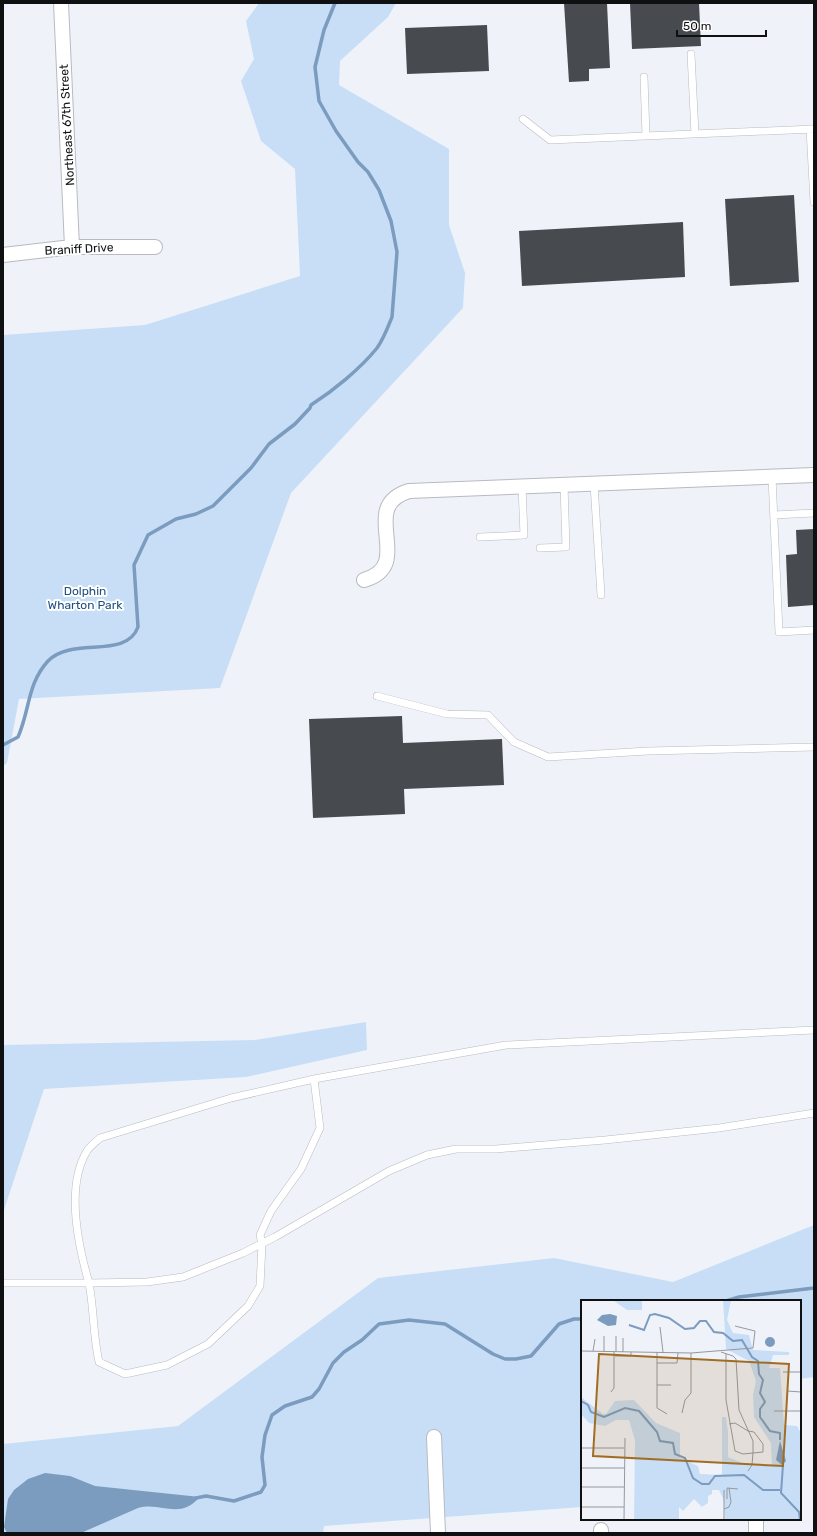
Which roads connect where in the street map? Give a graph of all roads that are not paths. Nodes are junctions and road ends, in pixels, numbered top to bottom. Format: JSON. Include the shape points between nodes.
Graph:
{"nodes":[{"id":1,"x":61,"y":3,"type":"edge"},
{"id":2,"x":691,"y":54,"type":"dead end"},
{"id":3,"x":644,"y":77,"type":"dead end"},
{"id":4,"x":523,"y":119,"type":"dead end"},
{"id":5,"x":812,"y":129,"type":"edge"},
{"id":6,"x":695,"y":134,"type":"junction"},
{"id":7,"x":646,"y":136,"type":"junction"},
{"id":8,"x":814,"y":202,"type":"edge"},
{"id":9,"x":72,"y":247,"type":"junction"},
{"id":10,"x":155,"y":247,"type":"dead end"},
{"id":11,"x":3,"y":255,"type":"edge"},
{"id":12,"x":814,"y":475,"type":"edge"},
{"id":13,"x":772,"y":477,"type":"junction"},
{"id":14,"x":594,"y":484,"type":"junction"},
{"id":15,"x":564,"y":485,"type":"junction"},
{"id":16,"x":522,"y":487,"type":"junction"},
{"id":17,"x":814,"y":513,"type":"edge"},
{"id":18,"x":774,"y":515,"type":"junction"},
{"id":19,"x":480,"y":536,"type":"dead end"},
{"id":20,"x":540,"y":548,"type":"dead end"},
{"id":21,"x":364,"y":580,"type":"dead end"},
{"id":22,"x":601,"y":595,"type":"dead end"},
{"id":23,"x":814,"y":630,"type":"edge"},
{"id":24,"x":377,"y":696,"type":"dead end"},
{"id":25,"x":814,"y":747,"type":"edge"},
{"id":26,"x":814,"y":1030,"type":"edge"},
{"id":27,"x":314,"y":1079,"type":"junction"},
{"id":28,"x":814,"y":1113,"type":"edge"},
{"id":29,"x":262,"y":1244,"type":"junction"},
{"id":30,"x":3,"y":1283,"type":"edge"},
{"id":31,"x":89,"y":1283,"type":"junction"},
{"id":32,"x":434,"y":1437,"type":"dead end"},
{"id":33,"x":756,"y":1520,"type":"edge"},
{"id":34,"x":438,"y":1533,"type":"edge"},
{"id":35,"x":756,"y":1533,"type":"edge"}],
"edges":[{"from":1,"to":9,"type":"street","name":"Northeast 67th Street"},
{"from":2,"to":6,"type":"lane"},
{"from":3,"to":7,"type":"lane"},
{"from":4,"to":7,"type":"lane","via":[[550,140]]},
{"from":5,"to":6,"type":"lane"},
{"from":5,"to":8,"type":"lane"},
{"from":6,"to":7,"type":"lane"},
{"from":9,"to":10,"type":"street","name":"Braniff Drive"},
{"from":9,"to":11,"type":"street","name":"Braniff Drive"},
{"from":12,"to":13,"type":"street"},
{"from":13,"to":14,"type":"street"},
{"from":13,"to":18,"type":"lane"},
{"from":14,"to":15,"type":"street"},
{"from":14,"to":22,"type":"lane"},
{"from":15,"to":16,"type":"street"},
{"from":15,"to":20,"type":"lane","via":[[566,547]]},
{"from":16,"to":19,"type":"lane","via":[[524,535]]},
{"from":16,"to":21,"type":"street","via":[[409,491],[398,494],[389,503],[385,516],[387,561],[383,570],[374,577]]},
{"from":17,"to":18,"type":"lane"},
{"from":18,"to":23,"type":"lane","via":[[779,632]]},
{"from":24,"to":25,"type":"lane","via":[[447,714],[488,715],[514,742],[548,757],[648,751]]},
{"from":26,"to":27,"type":"lane","via":[[506,1045]]},
{"from":27,"to":29,"type":"lane","via":[[320,1128],[301,1169],[271,1210],[260,1235]]},
{"from":27,"to":31,"type":"lane","via":[[231,1098],[100,1138],[88,1150],[78,1174],[75,1208],[83,1263]]},
{"from":28,"to":29,"type":"lane","via":[[719,1128],[496,1149],[456,1149],[427,1155],[389,1171]]},
{"from":29,"to":31,"type":"lane","via":[[183,1277],[147,1282]]},
{"from":29,"to":31,"type":"lane","via":[[260,1286],[248,1306],[208,1344],[167,1365],[125,1374],[99,1362]]},
{"from":30,"to":31,"type":"lane"},
{"from":32,"to":34,"type":"street"},
{"from":33,"to":35,"type":"street"}]}
